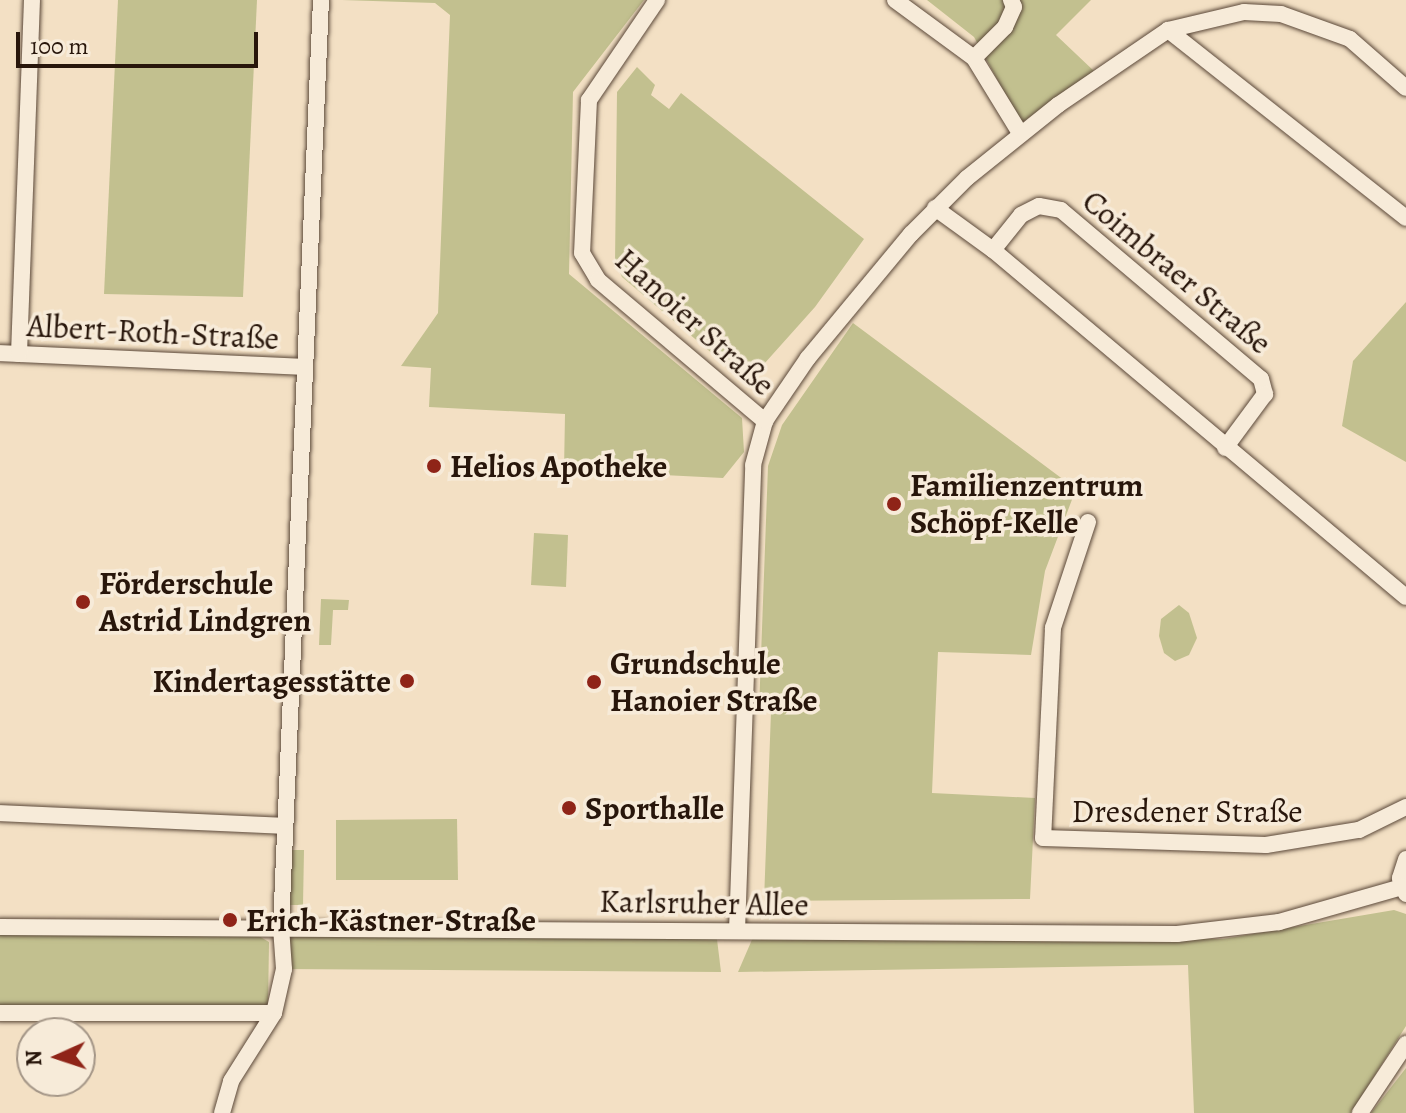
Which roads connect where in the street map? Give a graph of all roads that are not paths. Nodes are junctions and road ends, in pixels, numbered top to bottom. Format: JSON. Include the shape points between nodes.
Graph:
{"nodes":[{"id":1,"x":32,"y":0,"type":"edge"},
{"id":2,"x":321,"y":0,"type":"edge"},
{"id":3,"x":657,"y":0,"type":"edge"},
{"id":4,"x":895,"y":0,"type":"edge"},
{"id":5,"x":1011,"y":0,"type":"edge"},
{"id":6,"x":1168,"y":30,"type":"junction"},
{"id":7,"x":974,"y":58,"type":"junction"},
{"id":8,"x":1406,"y":88,"type":"edge"},
{"id":9,"x":1020,"y":133,"type":"junction"},
{"id":10,"x":935,"y":208,"type":"junction"},
{"id":11,"x":1406,"y":218,"type":"edge"},
{"id":12,"x":993,"y":250,"type":"junction"},
{"id":13,"x":0,"y":353,"type":"edge"},
{"id":14,"x":19,"y":354,"type":"junction"},
{"id":15,"x":304,"y":367,"type":"junction"},
{"id":16,"x":765,"y":421,"type":"junction"},
{"id":17,"x":1225,"y":448,"type":"junction"},
{"id":18,"x":1088,"y":522,"type":"dead end"},
{"id":19,"x":1406,"y":597,"type":"edge"},
{"id":20,"x":1406,"y":807,"type":"edge"},
{"id":21,"x":0,"y":813,"type":"edge"},
{"id":22,"x":285,"y":826,"type":"junction"},
{"id":23,"x":1406,"y":859,"type":"edge"},
{"id":24,"x":1404,"y":891,"type":"edge"},
{"id":25,"x":0,"y":927,"type":"edge"},
{"id":26,"x":281,"y":927,"type":"junction"},
{"id":27,"x":737,"y":931,"type":"junction"},
{"id":28,"x":0,"y":1013,"type":"edge"},
{"id":29,"x":274,"y":1013,"type":"junction"},
{"id":30,"x":1406,"y":1044,"type":"edge"},
{"id":31,"x":222,"y":1113,"type":"edge"},
{"id":32,"x":1360,"y":1113,"type":"edge"}],
"edges":[{"from":1,"to":14,"type":"street"},
{"from":2,"to":15,"type":"street"},
{"from":3,"to":16,"type":"street","name":"Hanoier Straße","via":[[589,100],[582,253],[598,280]]},
{"from":4,"to":7,"type":"street"},
{"from":5,"to":7,"type":"street","via":[[1014,7],[1005,27]]},
{"from":6,"to":8,"type":"street","name":"Hanoier Straße","via":[[1233,14],[1281,14],[1350,39]]},
{"from":6,"to":9,"type":"street","name":"Hanoier Straße"},
{"from":6,"to":11,"type":"street"},
{"from":7,"to":9,"type":"street"},
{"from":9,"to":10,"type":"street","name":"Hanoier Straße"},
{"from":10,"to":12,"type":"street"},
{"from":10,"to":16,"type":"street","name":"Hanoier Straße","via":[[808,358]]},
{"from":12,"to":17,"type":"street"},
{"from":12,"to":17,"type":"street","name":"Coimbraer Straße","via":[[1021,215],[1039,206],[1061,210],[1261,379],[1265,394]]},
{"from":13,"to":14,"type":"street","name":"Albert-Roth-Straße"},
{"from":14,"to":15,"type":"street","name":"Albert-Roth-Straße"},
{"from":15,"to":22,"type":"street"},
{"from":16,"to":27,"type":"street","name":"Hanoier Straße","via":[[752,479]]},
{"from":17,"to":19,"type":"street"},
{"from":18,"to":20,"type":"street","name":"Dresdener Straße","via":[[1053,628],[1043,838],[1266,845],[1359,830]]},
{"from":21,"to":22,"type":"street"},
{"from":22,"to":26,"type":"street"},
{"from":23,"to":24,"type":"street"},
{"from":24,"to":27,"type":"street","name":"Karlsruher Allee","via":[[1232,931]]},
{"from":25,"to":26,"type":"street","name":"Karlsruher Allee"},
{"from":26,"to":27,"type":"street","name":"Karlsruher Allee"},
{"from":26,"to":29,"type":"street","via":[[284,969]]},
{"from":28,"to":29,"type":"street"},
{"from":29,"to":31,"type":"street","via":[[231,1081]]},
{"from":30,"to":32,"type":"street"}]}
